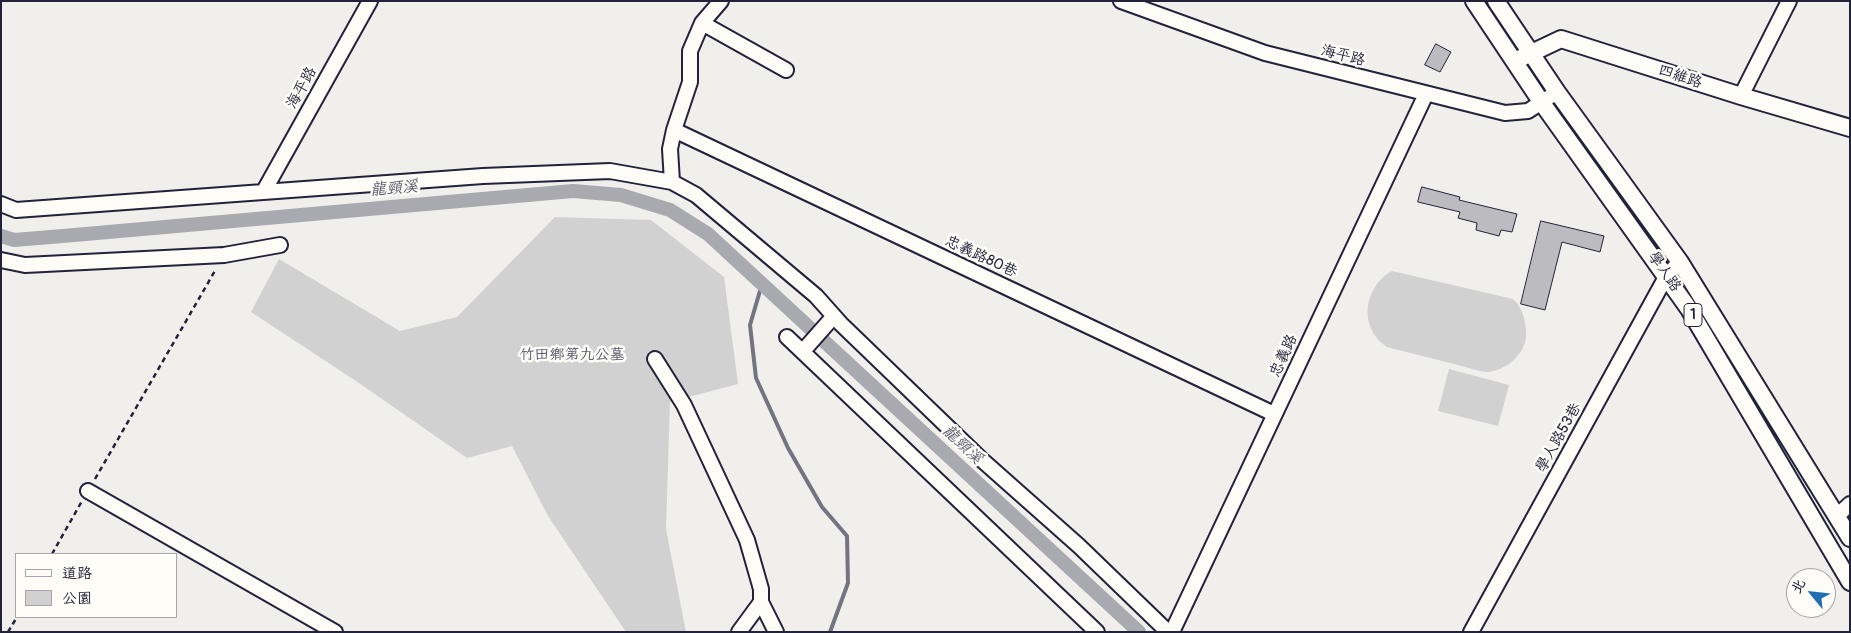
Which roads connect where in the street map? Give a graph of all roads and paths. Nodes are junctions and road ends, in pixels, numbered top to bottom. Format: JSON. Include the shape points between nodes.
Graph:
{"nodes":[{"id":1,"x":370,"y":1,"type":"edge"},
{"id":2,"x":721,"y":1,"type":"edge"},
{"id":3,"x":1121,"y":1,"type":"edge"},
{"id":4,"x":1474,"y":1,"type":"edge"},
{"id":5,"x":1496,"y":1,"type":"edge"},
{"id":6,"x":1788,"y":1,"type":"edge"},
{"id":7,"x":702,"y":23,"type":"junction"},
{"id":8,"x":1530,"y":52,"type":"junction"},
{"id":9,"x":1515,"y":62,"type":"junction"},
{"id":10,"x":786,"y":70,"type":"dead end"},
{"id":11,"x":1558,"y":92,"type":"junction"},
{"id":12,"x":1426,"y":94,"type":"junction"},
{"id":13,"x":1742,"y":96,"type":"junction"},
{"id":14,"x":1542,"y":103,"type":"junction"},
{"id":15,"x":1850,"y":128,"type":"edge"},
{"id":16,"x":674,"y":130,"type":"junction"},
{"id":17,"x":672,"y":182,"type":"junction"},
{"id":18,"x":264,"y":191,"type":"junction"},
{"id":19,"x":1,"y":204,"type":"edge"},
{"id":20,"x":280,"y":245,"type":"dead end"},
{"id":21,"x":224,"y":255,"type":"junction"},
{"id":22,"x":1,"y":260,"type":"edge"},
{"id":23,"x":1680,"y":262,"type":"junction"},
{"id":24,"x":1667,"y":275,"type":"junction"},
{"id":25,"x":834,"y":316,"type":"junction"},
{"id":26,"x":787,"y":337,"type":"dead end"},
{"id":27,"x":803,"y":351,"type":"junction"},
{"id":28,"x":655,"y":359,"type":"dead end"},
{"id":29,"x":1274,"y":414,"type":"junction"},
{"id":30,"x":88,"y":491,"type":"junction"},
{"id":31,"x":1850,"y":504,"type":"edge"},
{"id":32,"x":1837,"y":516,"type":"junction"},
{"id":33,"x":1850,"y":538,"type":"edge"},
{"id":34,"x":53,"y":553,"type":"edge"},
{"id":35,"x":1850,"y":582,"type":"edge"},
{"id":36,"x":761,"y":602,"type":"junction"},
{"id":37,"x":15,"y":618,"type":"edge"},
{"id":38,"x":8,"y":632,"type":"edge"},
{"id":39,"x":335,"y":632,"type":"edge"},
{"id":40,"x":739,"y":632,"type":"edge"},
{"id":41,"x":776,"y":632,"type":"edge"},
{"id":42,"x":1097,"y":632,"type":"edge"},
{"id":43,"x":1168,"y":632,"type":"edge"},
{"id":44,"x":1172,"y":632,"type":"edge"},
{"id":45,"x":1471,"y":632,"type":"edge"}],
"edges":[{"from":1,"to":18,"type":"street","name":"海平路"},
{"from":2,"to":7,"type":"street"},
{"from":3,"to":12,"type":"street","name":"海平路","via":[[1265,53]]},
{"from":4,"to":9,"type":"main road","name":"學人路","number":"1"},
{"from":5,"to":8,"type":"main road","name":"學人路","number":"1"},
{"from":6,"to":13,"type":"street"},
{"from":7,"to":10,"type":"street"},
{"from":7,"to":16,"type":"street","via":[[690,51],[690,82]]},
{"from":8,"to":9,"type":"main road","name":"四維路"},
{"from":8,"to":11,"type":"main road","name":"學人路","number":"1"},
{"from":8,"to":13,"type":"main road","name":"四維路","via":[[1561,39]]},
{"from":9,"to":14,"type":"main road","name":"學人路","number":"1"},
{"from":11,"to":14,"type":"street","name":"海平路"},
{"from":11,"to":23,"type":"main road","name":"學人路","number":"1"},
{"from":12,"to":14,"type":"street","name":"海平路","via":[[1505,113],[1528,111]]},
{"from":12,"to":29,"type":"street","name":"忠義路"},
{"from":13,"to":15,"type":"main road","name":"四維路"},
{"from":14,"to":24,"type":"main road","name":"學人路","number":"1"},
{"from":16,"to":17,"type":"street","via":[[670,148]]},
{"from":16,"to":29,"type":"street","name":"忠義路80巷"},
{"from":17,"to":18,"type":"street","via":[[610,171]]},
{"from":17,"to":25,"type":"street","via":[[696,196],[816,296]]},
{"from":18,"to":19,"type":"street","via":[[16,210]]},
{"from":20,"to":21,"type":"street"},
{"from":21,"to":22,"type":"street","via":[[25,265]]},
{"from":21,"to":30,"type":"path"},
{"from":23,"to":24,"type":"street","name":"學人路53巷"},
{"from":23,"to":32,"type":"main road","name":"學人路","number":"1"},
{"from":24,"to":35,"type":"main road","name":"學人路","number":"1"},
{"from":24,"to":45,"type":"street","name":"學人路53巷"},
{"from":25,"to":27,"type":"street"},
{"from":25,"to":43,"type":"street","via":[[982,460],[1079,546]]},
{"from":26,"to":27,"type":"street"},
{"from":27,"to":42,"type":"street"},
{"from":28,"to":36,"type":"street","via":[[684,405],[747,540],[761,589]]},
{"from":29,"to":44,"type":"street","name":"忠義路"},
{"from":30,"to":34,"type":"path"},
{"from":30,"to":39,"type":"street"},
{"from":31,"to":32,"type":"street"},
{"from":32,"to":33,"type":"main road","name":"學人路","number":"1"},
{"from":36,"to":40,"type":"street"},
{"from":36,"to":41,"type":"street"},
{"from":37,"to":38,"type":"path"}]}
